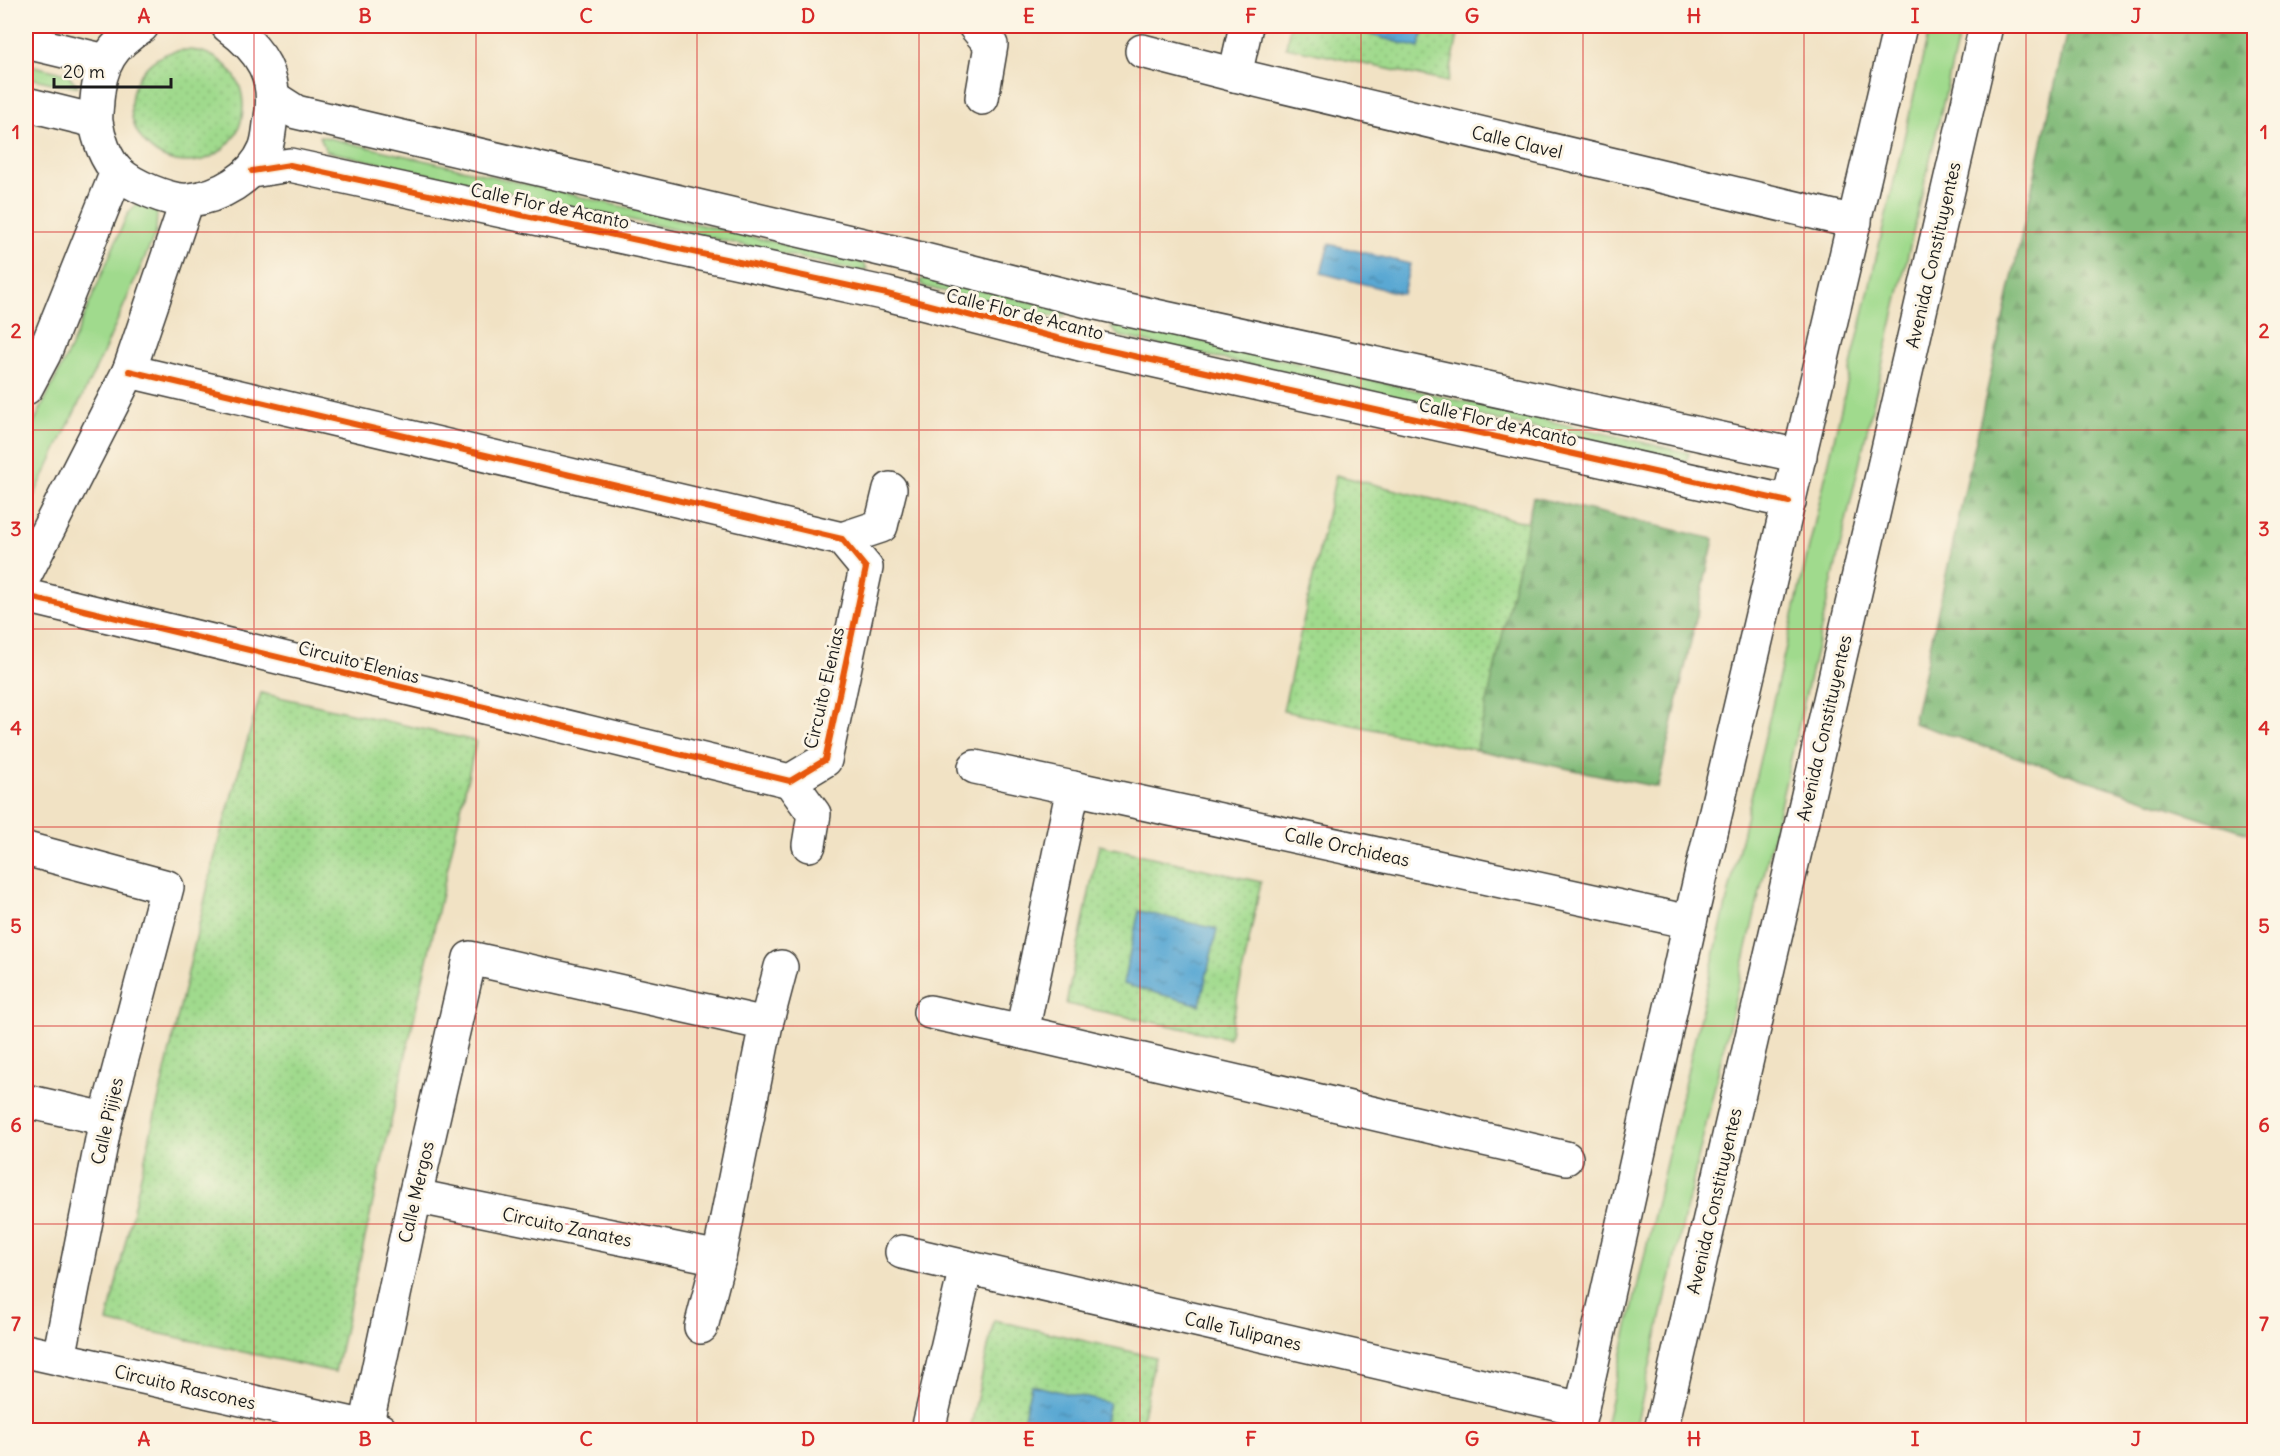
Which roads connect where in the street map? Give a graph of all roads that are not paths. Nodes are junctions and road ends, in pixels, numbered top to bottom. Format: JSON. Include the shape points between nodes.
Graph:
{"nodes":[{"id":1,"x":142,"y":26,"type":"edge"},
{"id":2,"x":975,"y":26,"type":"edge"},
{"id":3,"x":1246,"y":26,"type":"edge"},
{"id":4,"x":1900,"y":26,"type":"edge"},
{"id":5,"x":1986,"y":26,"type":"edge"},
{"id":6,"x":243,"y":31,"type":"edge"},
{"id":7,"x":26,"y":42,"type":"edge"},
{"id":8,"x":1142,"y":51,"type":"dead end"},
{"id":9,"x":106,"y":61,"type":"junction"},
{"id":10,"x":1235,"y":75,"type":"junction"},
{"id":11,"x":274,"y":98,"type":"junction"},
{"id":12,"x":982,"y":98,"type":"dead end"},
{"id":13,"x":26,"y":104,"type":"edge"},
{"id":14,"x":95,"y":121,"type":"junction"},
{"id":15,"x":252,"y":171,"type":"junction"},
{"id":16,"x":117,"y":172,"type":"junction"},
{"id":17,"x":187,"y":201,"type":"junction"},
{"id":18,"x":1855,"y":222,"type":"junction"},
{"id":19,"x":897,"y":253,"type":"junction"},
{"id":20,"x":887,"y":294,"type":"junction"},
{"id":21,"x":1096,"y":303,"type":"junction"},
{"id":22,"x":1084,"y":345,"type":"junction"},
{"id":23,"x":35,"y":352,"type":"edge"},
{"id":24,"x":129,"y":371,"type":"junction"},
{"id":25,"x":26,"y":388,"type":"edge"},
{"id":26,"x":1800,"y":456,"type":"junction"},
{"id":27,"x":890,"y":489,"type":"dead end"},
{"id":28,"x":1789,"y":502,"type":"junction"},
{"id":29,"x":842,"y":539,"type":"junction"},
{"id":30,"x":26,"y":573,"type":"edge"},
{"id":31,"x":26,"y":597,"type":"edge"},
{"id":32,"x":975,"y":767,"type":"dead end"},
{"id":33,"x":790,"y":781,"type":"junction"},
{"id":34,"x":1073,"y":788,"type":"junction"},
{"id":35,"x":808,"y":845,"type":"dead end"},
{"id":36,"x":26,"y":849,"type":"edge"},
{"id":37,"x":1690,"y":922,"type":"junction"},
{"id":38,"x":781,"y":967,"type":"dead end"},
{"id":39,"x":930,"y":1012,"type":"dead end"},
{"id":40,"x":766,"y":1024,"type":"junction"},
{"id":41,"x":1022,"y":1032,"type":"junction"},
{"id":42,"x":26,"y":1101,"type":"edge"},
{"id":43,"x":106,"y":1119,"type":"junction"},
{"id":44,"x":1566,"y":1158,"type":"dead end"},
{"id":45,"x":415,"y":1196,"type":"junction"},
{"id":46,"x":902,"y":1252,"type":"dead end"},
{"id":47,"x":719,"y":1258,"type":"junction"},
{"id":48,"x":966,"y":1267,"type":"junction"},
{"id":49,"x":701,"y":1327,"type":"dead end"},
{"id":50,"x":26,"y":1351,"type":"edge"},
{"id":51,"x":59,"y":1359,"type":"junction"},
{"id":52,"x":1579,"y":1420,"type":"edge"},
{"id":53,"x":373,"y":1429,"type":"edge"},
{"id":54,"x":928,"y":1431,"type":"edge"},
{"id":55,"x":1661,"y":1431,"type":"edge"}],
"edges":[{"from":1,"to":9,"type":"street","via":[[122,39]]},
{"from":2,"to":12,"type":"street","via":[[991,45]]},
{"from":3,"to":10,"type":"street"},
{"from":4,"to":18,"type":"street"},
{"from":5,"to":55,"type":"street","name":"Avenida Constituyentes"},
{"from":6,"to":11,"type":"street","via":[[267,66]]},
{"from":7,"to":9,"type":"street"},
{"from":8,"to":10,"type":"street","name":"Calle Clavel"},
{"from":9,"to":14,"type":"street","via":[[98,85]]},
{"from":10,"to":18,"type":"street","name":"Calle Clavel"},
{"from":11,"to":15,"type":"street","via":[[266,149]]},
{"from":11,"to":19,"type":"street","name":"Calle Flor de Acanto","via":[[296,112]]},
{"from":13,"to":14,"type":"street"},
{"from":14,"to":16,"type":"street"},
{"from":15,"to":17,"type":"street","via":[[230,188]]},
{"from":15,"to":20,"type":"street","name":"Calle Flor de Acanto","via":[[290,165]]},
{"from":16,"to":17,"type":"street","via":[[160,195]]},
{"from":16,"to":23,"type":"street"},
{"from":17,"to":24,"type":"street"},
{"from":18,"to":26,"type":"street"},
{"from":19,"to":20,"type":"street"},
{"from":19,"to":21,"type":"street","name":"Calle Flor de Acanto"},
{"from":20,"to":22,"type":"street","name":"Calle Flor de Acanto"},
{"from":21,"to":22,"type":"street"},
{"from":21,"to":26,"type":"street","name":"Calle Flor de Acanto"},
{"from":22,"to":28,"type":"street","name":"Calle Flor de Acanto"},
{"from":23,"to":25,"type":"street"},
{"from":24,"to":29,"type":"street"},
{"from":24,"to":30,"type":"street"},
{"from":26,"to":28,"type":"street"},
{"from":27,"to":29,"type":"street","via":[[881,526]]},
{"from":28,"to":37,"type":"street"},
{"from":29,"to":33,"type":"street","name":"Circuito Elenias","via":[[866,568],[864,579],[825,760]]},
{"from":31,"to":33,"type":"street","name":"Circuito Elenias"},
{"from":32,"to":34,"type":"street","name":"Calle Orchideas"},
{"from":33,"to":35,"type":"street","via":[[814,814]]},
{"from":34,"to":37,"type":"street","name":"Calle Orchideas"},
{"from":34,"to":41,"type":"street"},
{"from":36,"to":43,"type":"street","name":"Calle Pijijes","via":[[166,887]]},
{"from":37,"to":52,"type":"street"},
{"from":38,"to":40,"type":"street"},
{"from":39,"to":41,"type":"street"},
{"from":40,"to":45,"type":"street","name":"Calle Mergos","via":[[470,958]]},
{"from":40,"to":47,"type":"street"},
{"from":41,"to":44,"type":"street"},
{"from":42,"to":43,"type":"street"},
{"from":43,"to":51,"type":"street","name":"Calle Pijijes"},
{"from":45,"to":47,"type":"street","name":"Circuito Zanates"},
{"from":45,"to":53,"type":"street","name":"Calle Mergos"},
{"from":46,"to":48,"type":"street","name":"Calle Tulipanes"},
{"from":47,"to":49,"type":"street"},
{"from":48,"to":52,"type":"street","name":"Calle Tulipanes","via":[[1520,1395]]},
{"from":48,"to":54,"type":"street"},
{"from":50,"to":51,"type":"street","name":"Circuito Rascones"},
{"from":51,"to":53,"type":"street","name":"Circuito Rascones"}]}
